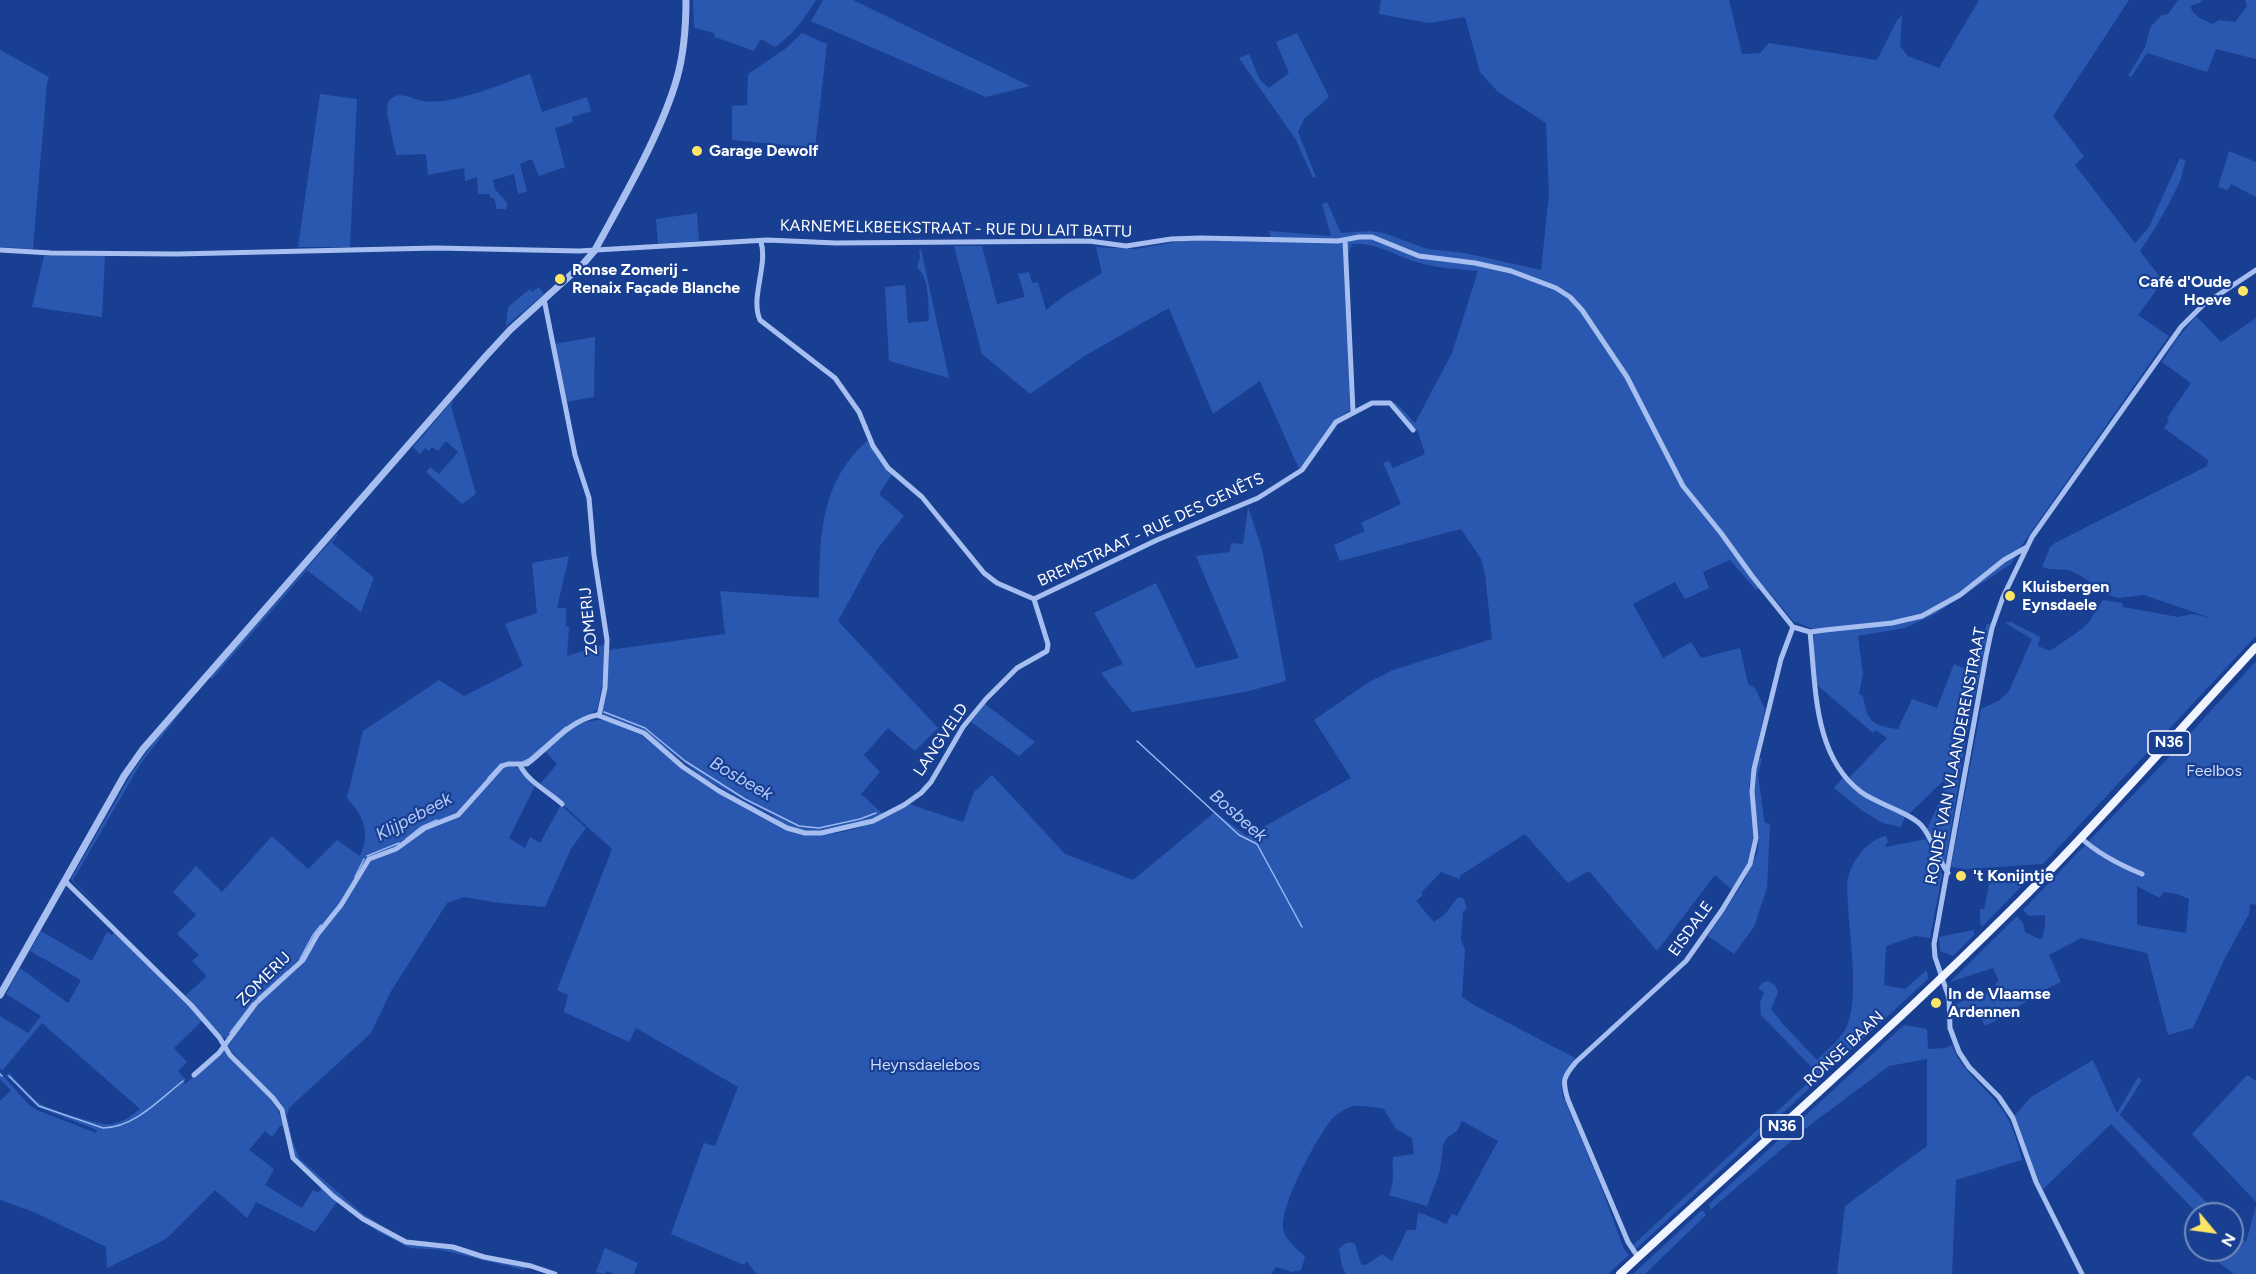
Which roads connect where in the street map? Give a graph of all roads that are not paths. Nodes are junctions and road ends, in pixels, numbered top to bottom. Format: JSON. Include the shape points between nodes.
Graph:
{"nodes":[{"id":1,"x":686,"y":0,"type":"edge"},
{"id":2,"x":1345,"y":240,"type":"junction"},
{"id":3,"x":761,"y":242,"type":"junction"},
{"id":4,"x":0,"y":250,"type":"edge"},
{"id":5,"x":595,"y":250,"type":"junction"},
{"id":6,"x":2256,"y":270,"type":"edge"},
{"id":7,"x":544,"y":298,"type":"junction"},
{"id":8,"x":1353,"y":412,"type":"junction"},
{"id":9,"x":1413,"y":430,"type":"dead end"},
{"id":10,"x":2027,"y":547,"type":"junction"},
{"id":11,"x":1034,"y":599,"type":"junction"},
{"id":12,"x":1793,"y":627,"type":"junction"},
{"id":13,"x":1810,"y":632,"type":"junction"},
{"id":14,"x":2256,"y":647,"type":"edge"},
{"id":15,"x":599,"y":716,"type":"junction"},
{"id":16,"x":520,"y":765,"type":"junction"},
{"id":17,"x":562,"y":804,"type":"dead end"},
{"id":18,"x":2080,"y":837,"type":"junction"},
{"id":19,"x":1948,"y":873,"type":"junction"},
{"id":20,"x":2142,"y":874,"type":"dead end"},
{"id":21,"x":65,"y":881,"type":"junction"},
{"id":22,"x":1942,"y":977,"type":"junction"},
{"id":23,"x":0,"y":995,"type":"edge"},
{"id":24,"x":225,"y":1045,"type":"junction"},
{"id":25,"x":194,"y":1075,"type":"dead end"},
{"id":26,"x":1638,"y":1257,"type":"junction"},
{"id":27,"x":555,"y":1274,"type":"edge"},
{"id":28,"x":1620,"y":1274,"type":"edge"},
{"id":29,"x":2082,"y":1274,"type":"edge"}],
"edges":[{"from":1,"to":5,"type":"street","via":[[683,47],[671,96]]},
{"from":2,"to":3,"type":"street","name":"KARNEMELKBEEKSTRAAT - RUE DU LAIT BATTU","via":[[1181,239],[1126,246],[1089,241]]},
{"from":2,"to":8,"type":"street"},
{"from":2,"to":12,"type":"street","name":"KARNEMELKBEEKSTRAAT - RUE DU LAIT BATTU","via":[[1372,237],[1419,256],[1491,266],[1543,282],[1570,297],[1627,377],[1683,486]]},
{"from":3,"to":5,"type":"street","name":"KARNEMELKBEEKSTRAAT - RUE DU LAIT BATTU"},
{"from":3,"to":11,"type":"street","via":[[757,306],[760,320],[836,378],[888,468],[922,497],[984,573]]},
{"from":4,"to":5,"type":"street","name":"KARNEMELKBEEKSTRAAT - RUE DU LAIT BATTU","via":[[177,254],[436,248]]},
{"from":5,"to":7,"type":"street"},
{"from":6,"to":10,"type":"street","name":"RONDE VAN VLAANDERENSTRAAT","via":[[2209,300],[2181,327]]},
{"from":7,"to":15,"type":"street","name":"ZOMERIJ","via":[[575,455],[589,498],[607,640],[605,688]]},
{"from":7,"to":21,"type":"street","via":[[486,356],[166,720],[124,776]]},
{"from":8,"to":9,"type":"street","name":"BREMSTRAAT - RUE DES GENÊTS","via":[[1372,403],[1390,404]]},
{"from":8,"to":11,"type":"street","name":"BREMSTRAAT - RUE DES GENÊTS","via":[[1334,424],[1302,470],[1272,490]]},
{"from":10,"to":13,"type":"street","via":[[1960,595],[1922,616]]},
{"from":10,"to":19,"type":"street","name":"RONDE VAN VLAANDERENSTRAAT","via":[[1992,628]]},
{"from":11,"to":15,"type":"street","name":"LANGVELD","via":[[1047,651],[1017,668],[986,699],[921,793],[886,815],[846,829],[812,834],[787,828],[701,779],[644,733]]},
{"from":12,"to":13,"type":"street"},
{"from":12,"to":26,"type":"street","name":"EISDALE","via":[[1754,770],[1756,844],[1745,873],[1686,961],[1566,1073],[1568,1100],[1628,1242]]},
{"from":13,"to":19,"type":"street","via":[[1819,712],[1839,770],[1870,798],[1918,822]]},
{"from":14,"to":18,"type":"main road","name":"RONSE BAAN","number":"N36"},
{"from":15,"to":16,"type":"street","name":"ZOMERIJ","via":[[572,726],[532,761]]},
{"from":16,"to":17,"type":"street","via":[[524,774]]},
{"from":16,"to":24,"type":"street","name":"ZOMERIJ","via":[[500,768],[454,817],[369,859],[303,960],[253,1007]]},
{"from":18,"to":20,"type":"street","via":[[2122,866]]},
{"from":18,"to":22,"type":"main road","name":"RONSE BAAN","number":"N36"},
{"from":19,"to":22,"type":"street","name":"RONDE VAN VLAANDERENSTRAAT","via":[[1934,944]]},
{"from":21,"to":23,"type":"street"},
{"from":21,"to":24,"type":"street","via":[[162,975]]},
{"from":22,"to":26,"type":"main road","name":"RONSE BAAN","number":"N36"},
{"from":22,"to":29,"type":"street","name":"RONDE VAN VLAANDERENSTRAAT","via":[[1950,1028],[1959,1052],[2013,1118],[2036,1182]]},
{"from":24,"to":25,"type":"street","name":"ZOMERIJ"},
{"from":24,"to":27,"type":"street","via":[[279,1106],[295,1161],[363,1219],[411,1243],[453,1247]]},
{"from":26,"to":28,"type":"main road","name":"RONSE BAAN","number":"N36"}]}
